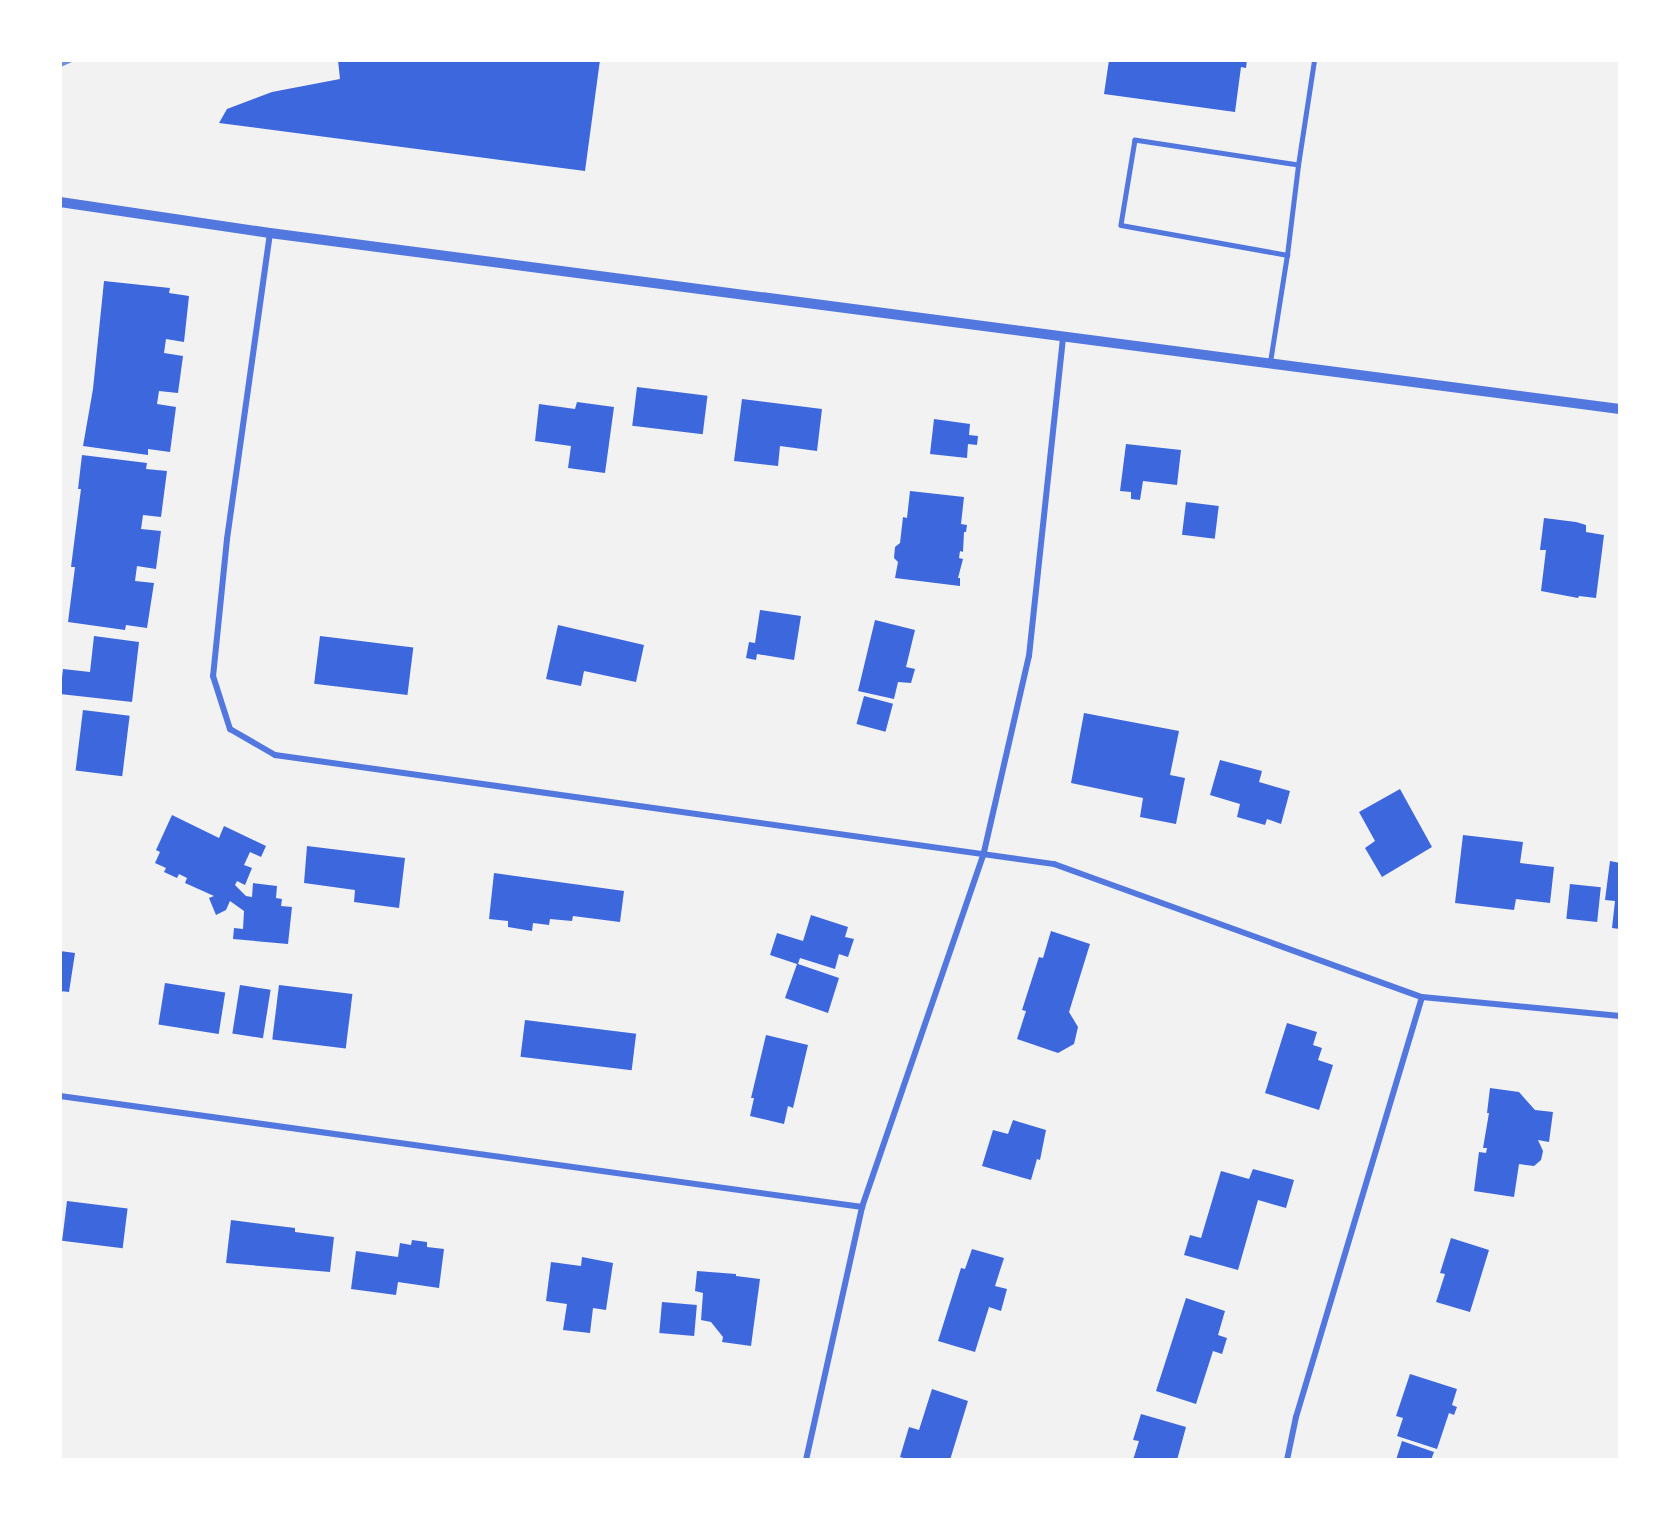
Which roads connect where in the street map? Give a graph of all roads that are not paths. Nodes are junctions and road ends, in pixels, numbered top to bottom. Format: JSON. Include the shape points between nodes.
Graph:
{"nodes":[{"id":1,"x":1314,"y":60,"type":"edge"},
{"id":2,"x":1298,"y":165,"type":"junction"},
{"id":3,"x":60,"y":202,"type":"edge"},
{"id":4,"x":270,"y":233,"type":"junction"},
{"id":5,"x":1287,"y":255,"type":"junction"},
{"id":6,"x":1063,"y":336,"type":"junction"},
{"id":7,"x":1270,"y":363,"type":"junction"},
{"id":8,"x":1620,"y":409,"type":"edge"},
{"id":9,"x":984,"y":852,"type":"junction"},
{"id":10,"x":1422,"y":997,"type":"junction"},
{"id":11,"x":1620,"y":1017,"type":"edge"},
{"id":12,"x":60,"y":1096,"type":"edge"},
{"id":13,"x":862,"y":1208,"type":"junction"},
{"id":14,"x":806,"y":1460,"type":"edge"},
{"id":15,"x":1287,"y":1460,"type":"edge"}],
"edges":[{"from":1,"to":2,"type":"lane"},
{"from":2,"to":5,"type":"lane"},
{"from":2,"to":5,"type":"lane","via":[[1136,140],[1121,225]]},
{"from":3,"to":4,"type":"street"},
{"from":4,"to":6,"type":"street"},
{"from":4,"to":9,"type":"street","via":[[227,539],[213,676],[230,729],[275,755]]},
{"from":5,"to":7,"type":"lane"},
{"from":6,"to":7,"type":"street"},
{"from":6,"to":9,"type":"street","via":[[1029,656]]},
{"from":7,"to":8,"type":"street"},
{"from":9,"to":10,"type":"street","via":[[1054,864]]},
{"from":9,"to":13,"type":"street"},
{"from":10,"to":11,"type":"street"},
{"from":10,"to":15,"type":"street","via":[[1296,1417]]},
{"from":12,"to":13,"type":"street"},
{"from":13,"to":14,"type":"street"}]}
